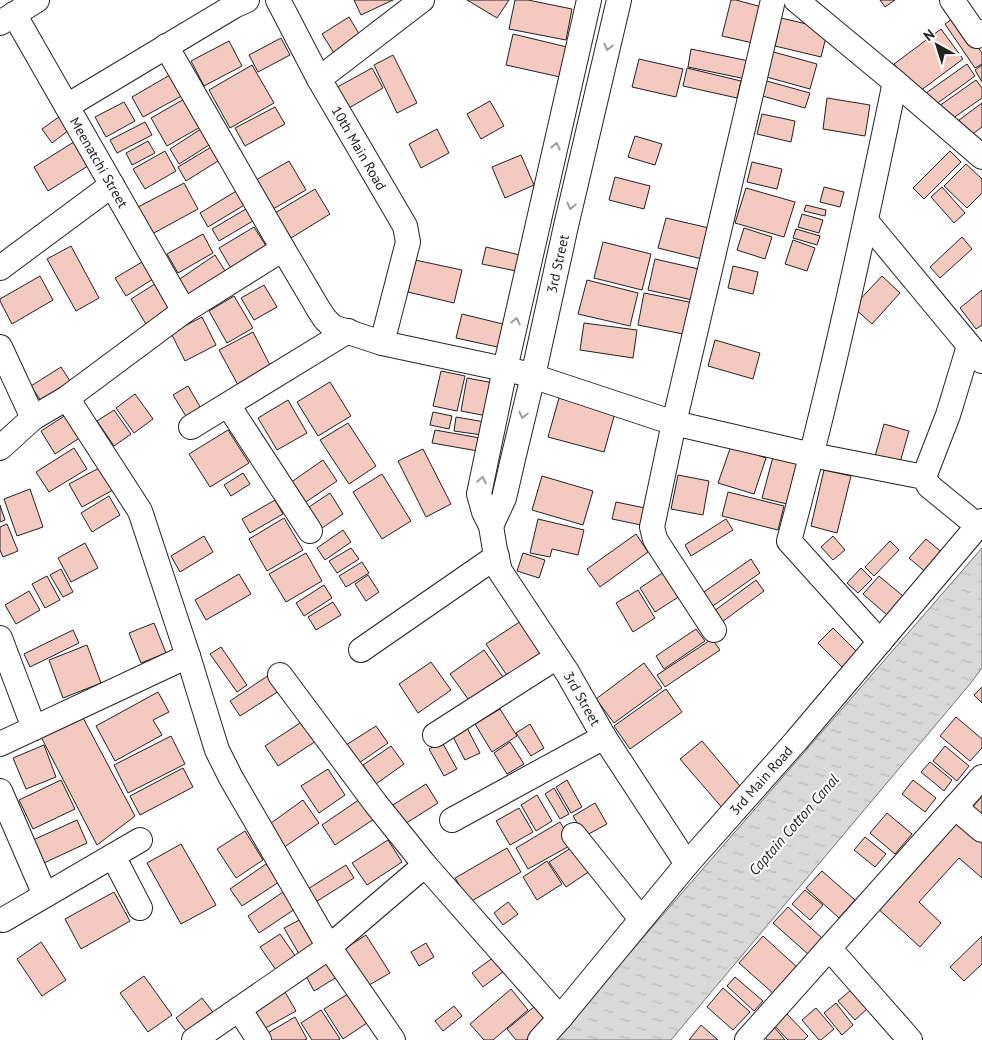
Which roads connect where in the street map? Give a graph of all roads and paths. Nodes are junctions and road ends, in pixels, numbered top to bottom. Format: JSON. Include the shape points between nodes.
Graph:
{"nodes":[{"id":1,"x":37,"y":0,"type":"edge"},
{"id":2,"x":278,"y":0,"type":"edge"},
{"id":3,"x":422,"y":0,"type":"edge"},
{"id":4,"x":589,"y":0,"type":"edge"},
{"id":5,"x":619,"y":0,"type":"edge"},
{"id":6,"x":773,"y":0,"type":"edge"},
{"id":7,"x":796,"y":0,"type":"edge"},
{"id":8,"x":952,"y":0,"type":"edge"},
{"id":9,"x":237,"y":2,"type":"edge"},
{"id":10,"x":7,"y":19,"type":"edge"},
{"id":11,"x":982,"y":32,"type":"edge"},
{"id":12,"x":166,"y":46,"type":"junction"},
{"id":13,"x":319,"y":79,"type":"junction"},
{"id":14,"x":895,"y":82,"type":"junction"},
{"id":15,"x":67,"y":106,"type":"junction"},
{"id":16,"x":982,"y":157,"type":"edge"},
{"id":17,"x":112,"y":185,"type":"junction"},
{"id":18,"x":866,"y":221,"type":"junction"},
{"id":19,"x":283,"y":249,"type":"junction"},
{"id":20,"x":0,"y":268,"type":"edge"},
{"id":21,"x":184,"y":311,"type":"junction"},
{"id":22,"x":348,"y":331,"type":"junction"},
{"id":23,"x":382,"y":343,"type":"junction"},
{"id":24,"x":0,"y":347,"type":"edge"},
{"id":25,"x":976,"y":353,"type":"edge"},
{"id":26,"x":504,"y":369,"type":"junction"},
{"id":27,"x":533,"y":376,"type":"junction"},
{"id":28,"x":67,"y":398,"type":"junction"},
{"id":29,"x":228,"y":405,"type":"junction"},
{"id":30,"x":33,"y":418,"type":"junction"},
{"id":31,"x":674,"y":423,"type":"junction"},
{"id":32,"x":191,"y":427,"type":"dead end"},
{"id":33,"x":0,"y":448,"type":"edge"},
{"id":34,"x":812,"y":455,"type":"junction"},
{"id":35,"x":924,"y":478,"type":"junction"},
{"id":36,"x":980,"y":524,"type":"edge"},
{"id":37,"x":491,"y":526,"type":"junction"},
{"id":38,"x":310,"y":531,"type":"dead end"},
{"id":39,"x":497,"y":556,"type":"junction"},
{"id":40,"x":714,"y":630,"type":"dead end"},
{"id":41,"x":0,"y":638,"type":"edge"},
{"id":42,"x":880,"y":642,"type":"junction"},
{"id":43,"x":361,"y":650,"type":"dead end"},
{"id":44,"x":188,"y":656,"type":"junction"},
{"id":45,"x":557,"y":657,"type":"junction"},
{"id":46,"x":280,"y":675,"type":"dead end"},
{"id":47,"x":34,"y":728,"type":"junction"},
{"id":48,"x":435,"y":734,"type":"dead end"},
{"id":49,"x":604,"y":737,"type":"junction"},
{"id":50,"x":0,"y":744,"type":"edge"},
{"id":51,"x":982,"y":777,"type":"edge"},
{"id":52,"x":0,"y":791,"type":"edge"},
{"id":53,"x":955,"y":807,"type":"junction"},
{"id":54,"x":452,"y":820,"type":"dead end"},
{"id":55,"x":982,"y":830,"type":"edge"},
{"id":56,"x":574,"y":835,"type":"dead end"},
{"id":57,"x":140,"y":840,"type":"dead end"},
{"id":58,"x":113,"y":856,"type":"junction"},
{"id":59,"x":687,"y":864,"type":"junction"},
{"id":60,"x":425,"y":865,"type":"junction"},
{"id":61,"x":45,"y":895,"type":"junction"},
{"id":62,"x":140,"y":908,"type":"dead end"},
{"id":63,"x":642,"y":919,"type":"junction"},
{"id":64,"x":3,"y":920,"type":"dead end"},
{"id":65,"x":329,"y":947,"type":"junction"},
{"id":66,"x":829,"y":948,"type":"junction"},
{"id":67,"x":239,"y":1009,"type":"junction"},
{"id":68,"x":560,"y":1018,"type":"junction"},
{"id":69,"x":194,"y":1040,"type":"edge"},
{"id":70,"x":259,"y":1040,"type":"edge"},
{"id":71,"x":393,"y":1040,"type":"edge"},
{"id":72,"x":540,"y":1040,"type":"edge"},
{"id":73,"x":746,"y":1040,"type":"edge"},
{"id":74,"x":910,"y":1040,"type":"edge"}],
"edges":[{"from":1,"to":10,"type":"street"},
{"from":2,"to":13,"type":"street","name":"10th Main Road"},
{"from":3,"to":13,"type":"street"},
{"from":26,"to":4,"type":"street","name":"3rd Street","one_way":true},
{"from":5,"to":27,"type":"street","name":"3rd Street","one_way":true},
{"from":6,"to":31,"type":"street"},
{"from":7,"to":14,"type":"street"},
{"from":8,"to":11,"type":"street","via":[[977,36]]},
{"from":9,"to":12,"type":"street"},
{"from":10,"to":15,"type":"street","name":"Meenatchi Street"},
{"from":12,"to":15,"type":"street"},
{"from":12,"to":19,"type":"street"},
{"from":13,"to":23,"type":"street","name":"10th Main Road","via":[[405,226],[408,242]]},
{"from":14,"to":16,"type":"street"},
{"from":14,"to":18,"type":"street"},
{"from":15,"to":17,"type":"street","name":"Meenatchi Street"},
{"from":17,"to":20,"type":"street"},
{"from":17,"to":21,"type":"street","name":"Meenatchi Street"},
{"from":18,"to":25,"type":"street"},
{"from":18,"to":34,"type":"street"},
{"from":19,"to":21,"type":"street"},
{"from":19,"to":22,"type":"street","via":[[325,319],[333,326]]},
{"from":21,"to":28,"type":"street"},
{"from":22,"to":23,"type":"street"},
{"from":22,"to":29,"type":"street"},
{"from":23,"to":26,"type":"street"},
{"from":24,"to":30,"type":"street"},
{"from":25,"to":35,"type":"street"},
{"from":26,"to":27,"type":"street"},
{"from":37,"to":26,"type":"street","name":"3rd Street","one_way":true,"via":[[480,494]]},
{"from":27,"to":31,"type":"street"},
{"from":27,"to":37,"type":"street","name":"3rd Street","one_way":true,"via":[[504,498]]},
{"from":28,"to":30,"type":"street"},
{"from":28,"to":44,"type":"street","via":[[140,511]]},
{"from":29,"to":32,"type":"street"},
{"from":29,"to":38,"type":"street"},
{"from":30,"to":33,"type":"street"},
{"from":31,"to":34,"type":"street"},
{"from":31,"to":40,"type":"street","via":[[653,534]]},
{"from":34,"to":35,"type":"street"},
{"from":34,"to":42,"type":"street","via":[[789,541]]},
{"from":35,"to":36,"type":"street","via":[[929,486]]},
{"from":36,"to":42,"type":"street","name":"3rd Main Road"},
{"from":37,"to":39,"type":"street","name":"3rd Street"},
{"from":39,"to":43,"type":"street"},
{"from":39,"to":45,"type":"street","name":"3rd Street","via":[[500,571]]},
{"from":41,"to":47,"type":"street"},
{"from":42,"to":59,"type":"street","name":"3rd Main Road"},
{"from":44,"to":47,"type":"street"},
{"from":44,"to":65,"type":"street","via":[[218,750],[228,771]]},
{"from":45,"to":48,"type":"street"},
{"from":45,"to":49,"type":"street","name":"3rd Street"},
{"from":46,"to":60,"type":"street"},
{"from":47,"to":50,"type":"street"},
{"from":49,"to":54,"type":"street"},
{"from":49,"to":59,"type":"street","name":"3rd Street"},
{"from":51,"to":53,"type":"street"},
{"from":52,"to":61,"type":"street"},
{"from":53,"to":55,"type":"street"},
{"from":53,"to":66,"type":"street"},
{"from":56,"to":63,"type":"street"},
{"from":57,"to":58,"type":"street"},
{"from":58,"to":61,"type":"street"},
{"from":58,"to":62,"type":"street"},
{"from":59,"to":63,"type":"street","name":"3rd Main Road"},
{"from":60,"to":65,"type":"street"},
{"from":60,"to":68,"type":"street"},
{"from":61,"to":64,"type":"street"},
{"from":63,"to":68,"type":"street","name":"3rd Main Road"},
{"from":65,"to":67,"type":"street"},
{"from":65,"to":71,"type":"street"},
{"from":66,"to":73,"type":"street"},
{"from":66,"to":74,"type":"street"},
{"from":67,"to":69,"type":"street"},
{"from":67,"to":70,"type":"street"},
{"from":68,"to":72,"type":"street","name":"3rd Main Road"}]}
